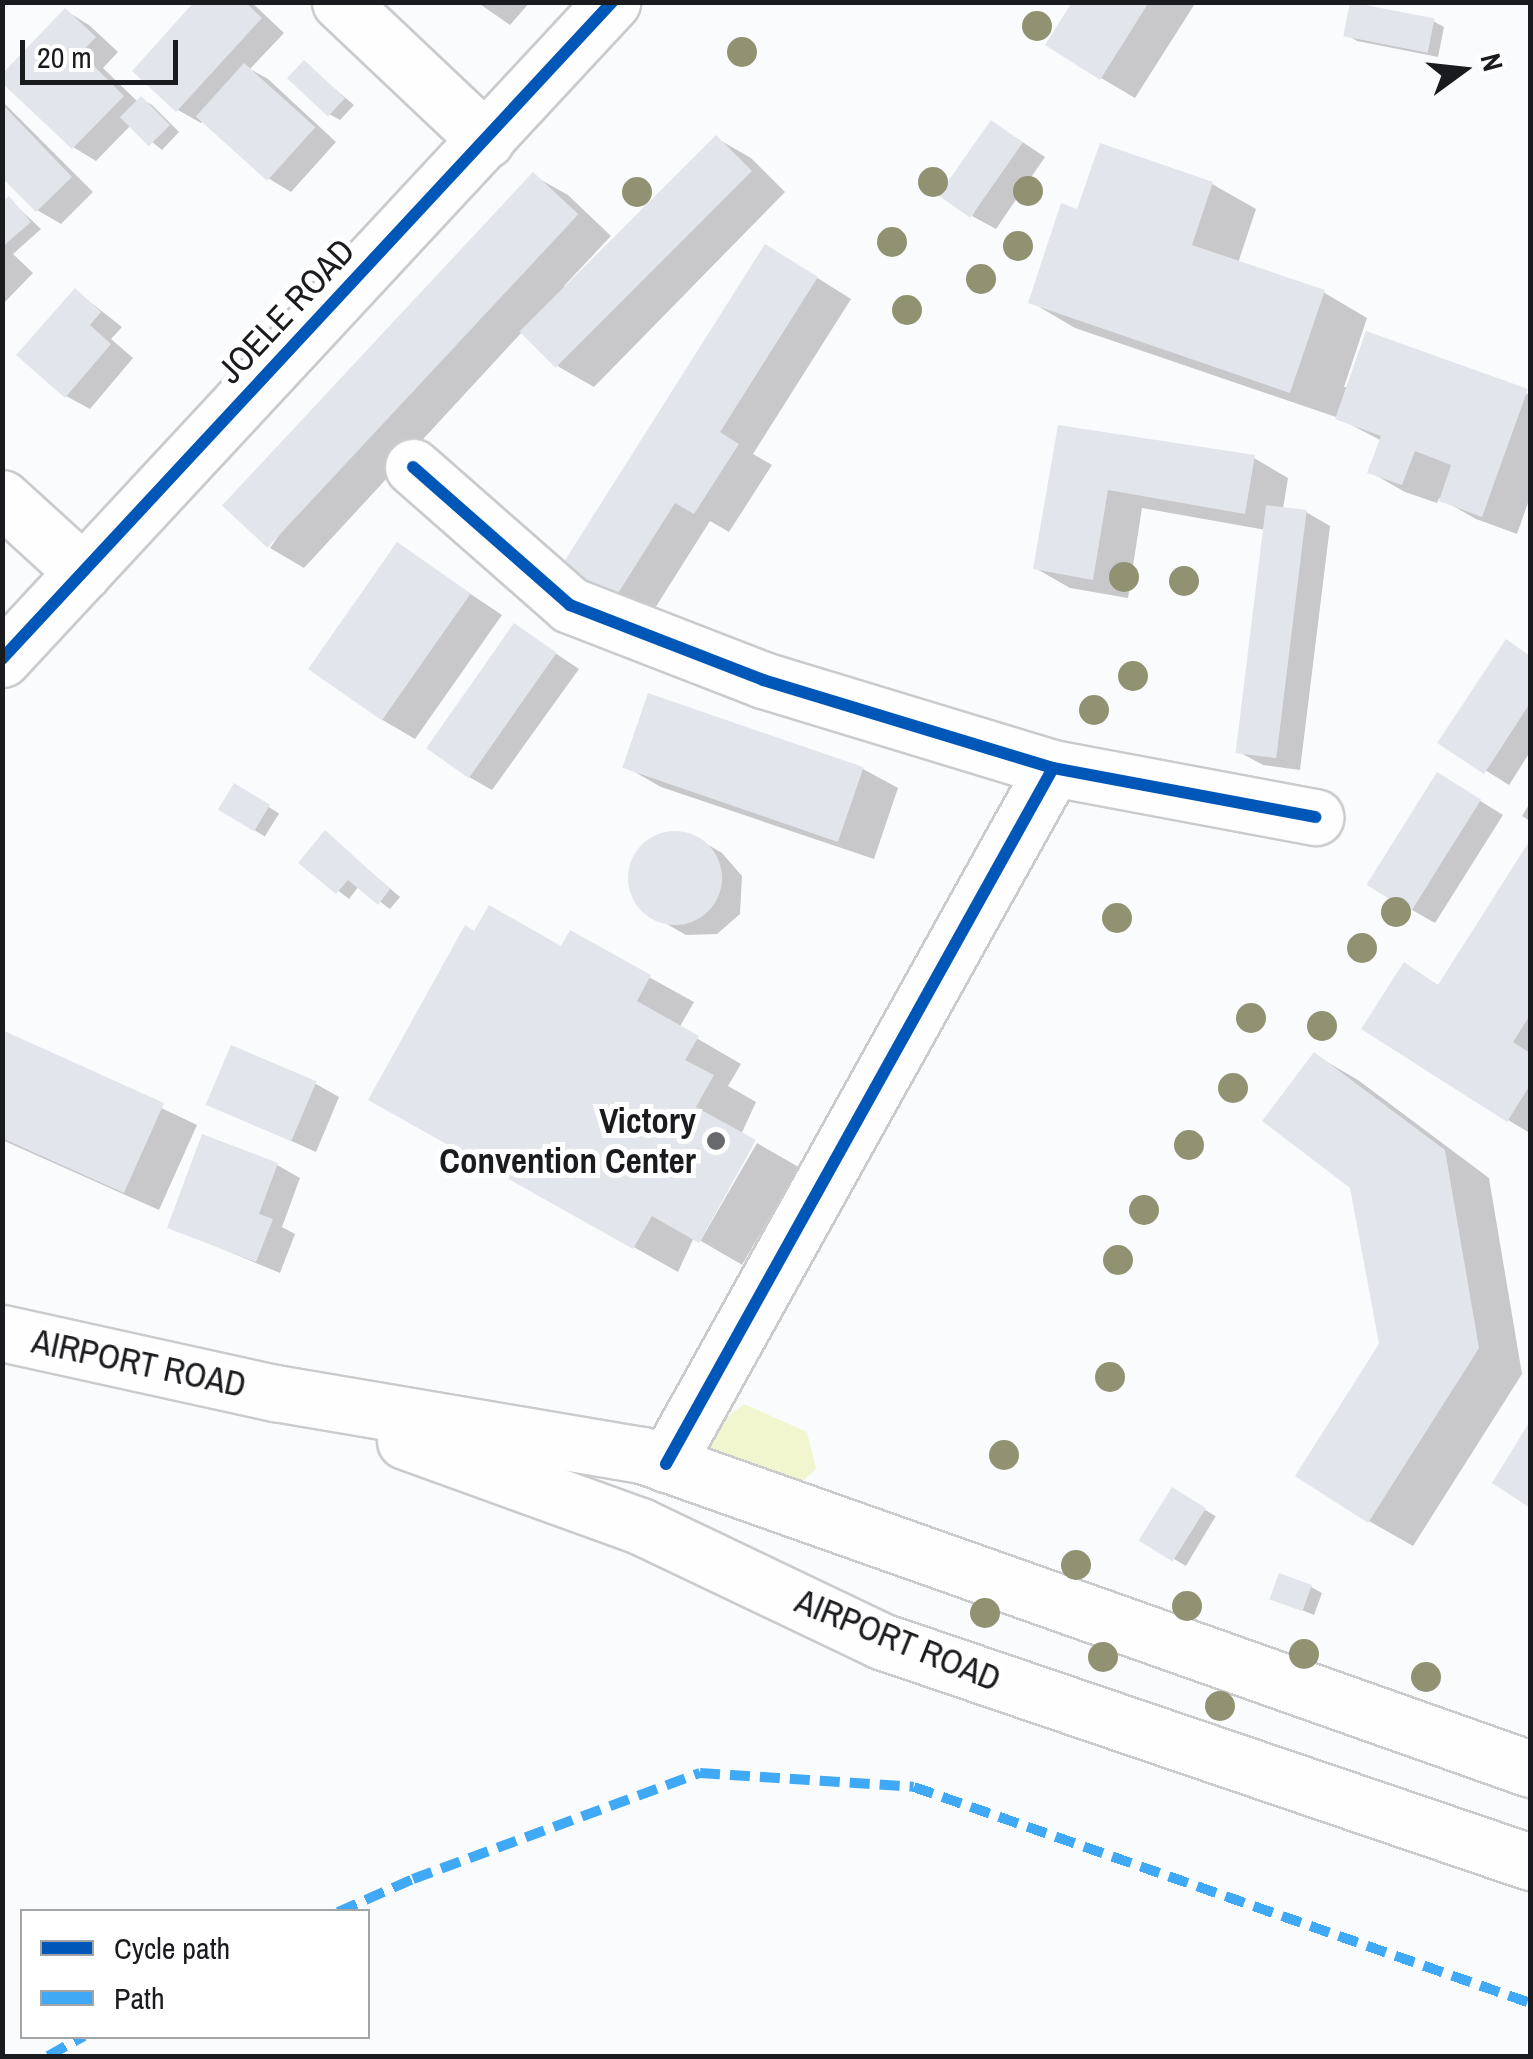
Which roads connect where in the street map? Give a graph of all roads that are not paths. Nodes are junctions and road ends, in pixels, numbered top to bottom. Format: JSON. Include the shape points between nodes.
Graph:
{"nodes":[{"id":1,"x":340,"y":2,"type":"edge"},
{"id":2,"x":612,"y":2,"type":"edge"},
{"id":3,"x":486,"y":140,"type":"junction"},
{"id":4,"x":413,"y":467,"type":"dead end"},
{"id":5,"x":2,"y":498,"type":"edge"},
{"id":6,"x":84,"y":572,"type":"junction"},
{"id":7,"x":2,"y":659,"type":"edge"},
{"id":8,"x":1053,"y":768,"type":"junction"},
{"id":9,"x":1314,"y":817,"type":"dead end"},
{"id":10,"x":2,"y":1333,"type":"edge"},
{"id":11,"x":276,"y":1393,"type":"junction"},
{"id":12,"x":666,"y":1464,"type":"junction"},
{"id":13,"x":1530,"y":1770,"type":"edge"},
{"id":14,"x":1530,"y":1862,"type":"edge"}],
"edges":[{"from":1,"to":3,"type":"street"},
{"from":2,"to":3,"type":"street","name":"JOELE ROAD"},
{"from":3,"to":6,"type":"street","name":"JOELE ROAD"},
{"from":4,"to":8,"type":"street","via":[[570,606],[764,680]]},
{"from":5,"to":6,"type":"street"},
{"from":6,"to":7,"type":"street","name":"JOELE ROAD"},
{"from":8,"to":9,"type":"street"},
{"from":8,"to":12,"type":"street"},
{"from":10,"to":11,"type":"street","name":"AIRPORT ROAD"},
{"from":11,"to":12,"type":"street","name":"AIRPORT ROAD"},
{"from":11,"to":14,"type":"street","name":"AIRPORT ROAD","via":[[640,1526],[881,1640]]},
{"from":12,"to":13,"type":"street","name":"AIRPORT ROAD"}]}
